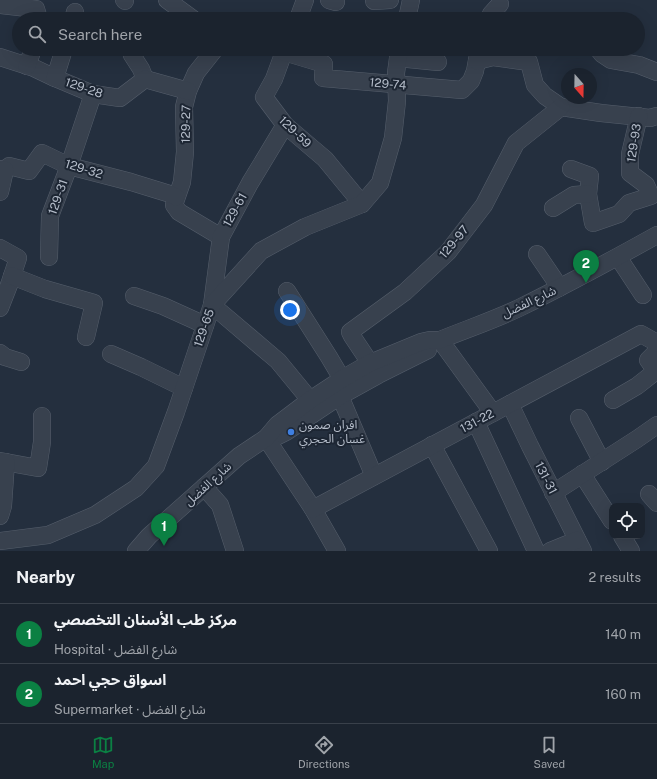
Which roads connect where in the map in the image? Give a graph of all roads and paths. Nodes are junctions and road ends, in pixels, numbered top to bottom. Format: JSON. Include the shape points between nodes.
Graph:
{"nodes":[{"id":1,"x":167,"y":0,"type":"edge"},
{"id":2,"x":305,"y":0,"type":"edge"},
{"id":3,"x":411,"y":0,"type":"edge"},
{"id":4,"x":500,"y":4,"type":"dead end"},
{"id":5,"x":0,"y":5,"type":"edge"},
{"id":6,"x":30,"y":12,"type":"edge"},
{"id":7,"x":183,"y":12,"type":"edge"},
{"id":8,"x":301,"y":12,"type":"edge"},
{"id":9,"x":408,"y":12,"type":"edge"},
{"id":10,"x":493,"y":12,"type":"edge"},
{"id":11,"x":31,"y":56,"type":"edge"},
{"id":12,"x":62,"y":56,"type":"edge"},
{"id":13,"x":133,"y":56,"type":"edge"},
{"id":14,"x":209,"y":56,"type":"edge"},
{"id":15,"x":283,"y":56,"type":"edge"},
{"id":16,"x":302,"y":56,"type":"edge"},
{"id":17,"x":399,"y":56,"type":"edge"},
{"id":18,"x":409,"y":56,"type":"edge"},
{"id":19,"x":478,"y":56,"type":"edge"},
{"id":20,"x":486,"y":56,"type":"edge"},
{"id":21,"x":605,"y":56,"type":"edge"},
{"id":22,"x":0,"y":57,"type":"edge"},
{"id":23,"x":438,"y":62,"type":"dead end"},
{"id":24,"x":27,"y":66,"type":"junction"},
{"id":25,"x":657,"y":72,"type":"edge"},
{"id":26,"x":55,"y":78,"type":"junction"},
{"id":27,"x":145,"y":79,"type":"junction"},
{"id":28,"x":398,"y":85,"type":"junction"},
{"id":29,"x":188,"y":91,"type":"junction"},
{"id":30,"x":93,"y":94,"type":"junction"},
{"id":31,"x":562,"y":107,"type":"junction"},
{"id":32,"x":639,"y":116,"type":"junction"},
{"id":33,"x":657,"y":116,"type":"edge"},
{"id":34,"x":285,"y":125,"type":"junction"},
{"id":35,"x":69,"y":166,"type":"junction"},
{"id":36,"x":571,"y":169,"type":"dead end"},
{"id":37,"x":2,"y":170,"type":"edge"},
{"id":38,"x":0,"y":192,"type":"edge"},
{"id":39,"x":588,"y":194,"type":"junction"},
{"id":40,"x":175,"y":201,"type":"junction"},
{"id":41,"x":362,"y":204,"type":"junction"},
{"id":42,"x":553,"y":208,"type":"dead end"},
{"id":43,"x":657,"y":235,"type":"edge"},
{"id":44,"x":221,"y":237,"type":"junction"},
{"id":45,"x":0,"y":248,"type":"edge"},
{"id":46,"x":537,"y":254,"type":"dead end"},
{"id":47,"x":49,"y":257,"type":"dead end"},
{"id":48,"x":618,"y":257,"type":"junction"},
{"id":49,"x":12,"y":276,"type":"junction"},
{"id":50,"x":559,"y":288,"type":"junction"},
{"id":51,"x":287,"y":291,"type":"dead end"},
{"id":52,"x":643,"y":295,"type":"dead end"},
{"id":53,"x":134,"y":296,"type":"dead end"},
{"id":54,"x":212,"y":304,"type":"junction"},
{"id":55,"x":0,"y":308,"type":"edge"},
{"id":56,"x":205,"y":325,"type":"junction"},
{"id":57,"x":86,"y":336,"type":"dead end"},
{"id":58,"x":440,"y":340,"type":"junction"},
{"id":59,"x":657,"y":343,"type":"edge"},
{"id":60,"x":657,"y":351,"type":"edge"},
{"id":61,"x":0,"y":353,"type":"edge"},
{"id":62,"x":111,"y":354,"type":"dead end"},
{"id":63,"x":21,"y":362,"type":"dead end"},
{"id":64,"x":370,"y":363,"type":"junction"},
{"id":65,"x":342,"y":379,"type":"junction"},
{"id":66,"x":184,"y":388,"type":"junction"},
{"id":67,"x":340,"y":396,"type":"junction"},
{"id":68,"x":310,"y":400,"type":"junction"},
{"id":69,"x":613,"y":400,"type":"dead end"},
{"id":70,"x":510,"y":404,"type":"junction"},
{"id":71,"x":493,"y":413,"type":"junction"},
{"id":72,"x":42,"y":416,"type":"dead end"},
{"id":73,"x":578,"y":418,"type":"dead end"},
{"id":74,"x":476,"y":422,"type":"junction"},
{"id":75,"x":657,"y":425,"type":"edge"},
{"id":76,"x":266,"y":438,"type":"junction"},
{"id":77,"x":432,"y":445,"type":"junction"},
{"id":78,"x":3,"y":461,"type":"edge"},
{"id":79,"x":602,"y":462,"type":"junction"},
{"id":80,"x":582,"y":474,"type":"junction"},
{"id":81,"x":374,"y":476,"type":"junction"},
{"id":82,"x":204,"y":488,"type":"junction"},
{"id":83,"x":553,"y":493,"type":"junction"},
{"id":84,"x":313,"y":509,"type":"junction"},
{"id":85,"x":0,"y":516,"type":"edge"},
{"id":86,"x":609,"y":516,"type":"edge"},
{"id":87,"x":624,"y":539,"type":"edge"},
{"id":88,"x":0,"y":541,"type":"edge"},
{"id":89,"x":580,"y":545,"type":"edge"},
{"id":90,"x":136,"y":551,"type":"edge"},
{"id":91,"x":235,"y":551,"type":"edge"},
{"id":92,"x":337,"y":551,"type":"edge"},
{"id":93,"x":490,"y":551,"type":"edge"},
{"id":94,"x":536,"y":551,"type":"edge"},
{"id":95,"x":550,"y":551,"type":"edge"},
{"id":96,"x":631,"y":551,"type":"edge"}],
"edges":[{"from":1,"to":7,"type":"street"},
{"from":2,"to":8,"type":"street"},
{"from":3,"to":9,"type":"street"},
{"from":4,"to":10,"type":"street"},
{"from":5,"to":6,"type":"street"},
{"from":11,"to":24,"type":"street"},
{"from":12,"to":26,"type":"street"},
{"from":13,"to":27,"type":"street"},
{"from":14,"to":29,"type":"street","name":"129-27","via":[[196,73]]},
{"from":15,"to":34,"type":"street","name":"129-59","via":[[264,96]]},
{"from":16,"to":28,"type":"street","name":"129-74","via":[[324,64],[323,78]]},
{"from":17,"to":28,"type":"street","name":"129-65","via":[[396,73]]},
{"from":18,"to":23,"type":"street"},
{"from":19,"to":28,"type":"street","name":"129-74","via":[[475,71],[462,90]]},
{"from":20,"to":31,"type":"street","via":[[529,62],[535,85],[545,96]]},
{"from":21,"to":25,"type":"street","via":[[611,60]]},
{"from":22,"to":24,"type":"street","name":"129-28"},
{"from":24,"to":26,"type":"street","name":"129-28"},
{"from":26,"to":30,"type":"street","name":"129-28"},
{"from":27,"to":29,"type":"street"},
{"from":27,"to":30,"type":"street","name":"129-28","via":[[120,98]]},
{"from":28,"to":41,"type":"street","name":"129-65","via":[[393,138],[380,183]]},
{"from":29,"to":40,"type":"street","name":"129-27","via":[[184,107],[185,152],[182,182]]},
{"from":30,"to":35,"type":"street","name":"129-31"},
{"from":31,"to":32,"type":"street"},
{"from":31,"to":64,"type":"street","name":"129-97","via":[[516,143],[484,205],[448,252],[405,292],[350,332]]},
{"from":32,"to":33,"type":"street"},
{"from":32,"to":39,"type":"street","name":"129-93","via":[[630,154],[630,173],[646,185],[651,196],[629,204],[619,214],[593,223]]},
{"from":34,"to":41,"type":"street","name":"129-59","via":[[325,159]]},
{"from":34,"to":44,"type":"street","name":"129-61"},
{"from":35,"to":37,"type":"street","name":"129-32","via":[[42,154],[29,171],[9,166]]},
{"from":35,"to":40,"type":"street","name":"129-32","via":[[170,194]]},
{"from":35,"to":47,"type":"street","name":"129-31","via":[[50,216]]},
{"from":36,"to":39,"type":"street","name":"129-93","via":[[590,176]]},
{"from":37,"to":38,"type":"street"},
{"from":39,"to":42,"type":"street","via":[[574,195]]},
{"from":40,"to":44,"type":"street","name":"129-32","via":[[179,212]]},
{"from":41,"to":54,"type":"street","name":"129-65","via":[[305,227],[261,251]]},
{"from":43,"to":48,"type":"street","name":"شارع الفضل"},
{"from":44,"to":54,"type":"street","name":"129-61"},
{"from":45,"to":49,"type":"street","via":[[18,258]]},
{"from":46,"to":50,"type":"street"},
{"from":48,"to":50,"type":"street","name":"شارع الفضل"},
{"from":48,"to":52,"type":"street"},
{"from":49,"to":55,"type":"street"},
{"from":49,"to":57,"type":"street","via":[[45,289],[94,303]]},
{"from":50,"to":58,"type":"street","name":"شارع الفضل"},
{"from":51,"to":65,"type":"street"},
{"from":53,"to":56,"type":"street"},
{"from":54,"to":56,"type":"street","name":"129-65"},
{"from":54,"to":68,"type":"street","via":[[278,362]]},
{"from":56,"to":66,"type":"street","name":"129-65"},
{"from":58,"to":64,"type":"street","name":"شارع الفضل","via":[[421,342]]},
{"from":58,"to":67,"type":"street","name":"شارع الفضل","via":[[424,352]]},
{"from":58,"to":71,"type":"street"},
{"from":59,"to":70,"type":"street","name":"131-22","via":[[641,334]]},
{"from":60,"to":69,"type":"street","via":[[648,360],[656,371]]},
{"from":61,"to":63,"type":"street"},
{"from":62,"to":66,"type":"street"},
{"from":64,"to":65,"type":"street","name":"شارع الفضل"},
{"from":65,"to":68,"type":"street","name":"شارع الفضل"},
{"from":66,"to":88,"type":"street","name":"129-65","via":[[156,466],[136,488],[95,515],[48,535]]},
{"from":67,"to":76,"type":"street","name":"شارع الفضل","via":[[286,432]]},
{"from":67,"to":81,"type":"street"},
{"from":68,"to":76,"type":"street","name":"شارع الفضل","via":[[277,425]]},
{"from":70,"to":71,"type":"street","name":"131-22"},
{"from":70,"to":83,"type":"street","name":"131-31"},
{"from":71,"to":74,"type":"street","name":"131-22"},
{"from":72,"to":78,"type":"street","via":[[38,468]]},
{"from":73,"to":79,"type":"street"},
{"from":74,"to":77,"type":"street","name":"131-22"},
{"from":74,"to":94,"type":"street"},
{"from":75,"to":79,"type":"street"},
{"from":76,"to":82,"type":"street","name":"شارع الفضل","via":[[239,456]]},
{"from":76,"to":84,"type":"street"},
{"from":77,"to":81,"type":"street","name":"131-22"},
{"from":77,"to":93,"type":"street"},
{"from":78,"to":85,"type":"street","via":[[3,506]]},
{"from":79,"to":80,"type":"street"},
{"from":80,"to":83,"type":"street"},
{"from":80,"to":86,"type":"street"},
{"from":81,"to":84,"type":"street","name":"131-22"},
{"from":82,"to":90,"type":"street","name":"شارع الفضل","via":[[149,536]]},
{"from":82,"to":91,"type":"street","via":[[220,505]]},
{"from":83,"to":89,"type":"street","name":"131-31"},
{"from":84,"to":92,"type":"street"},
{"from":87,"to":96,"type":"street"},
{"from":89,"to":95,"type":"street"}]}
